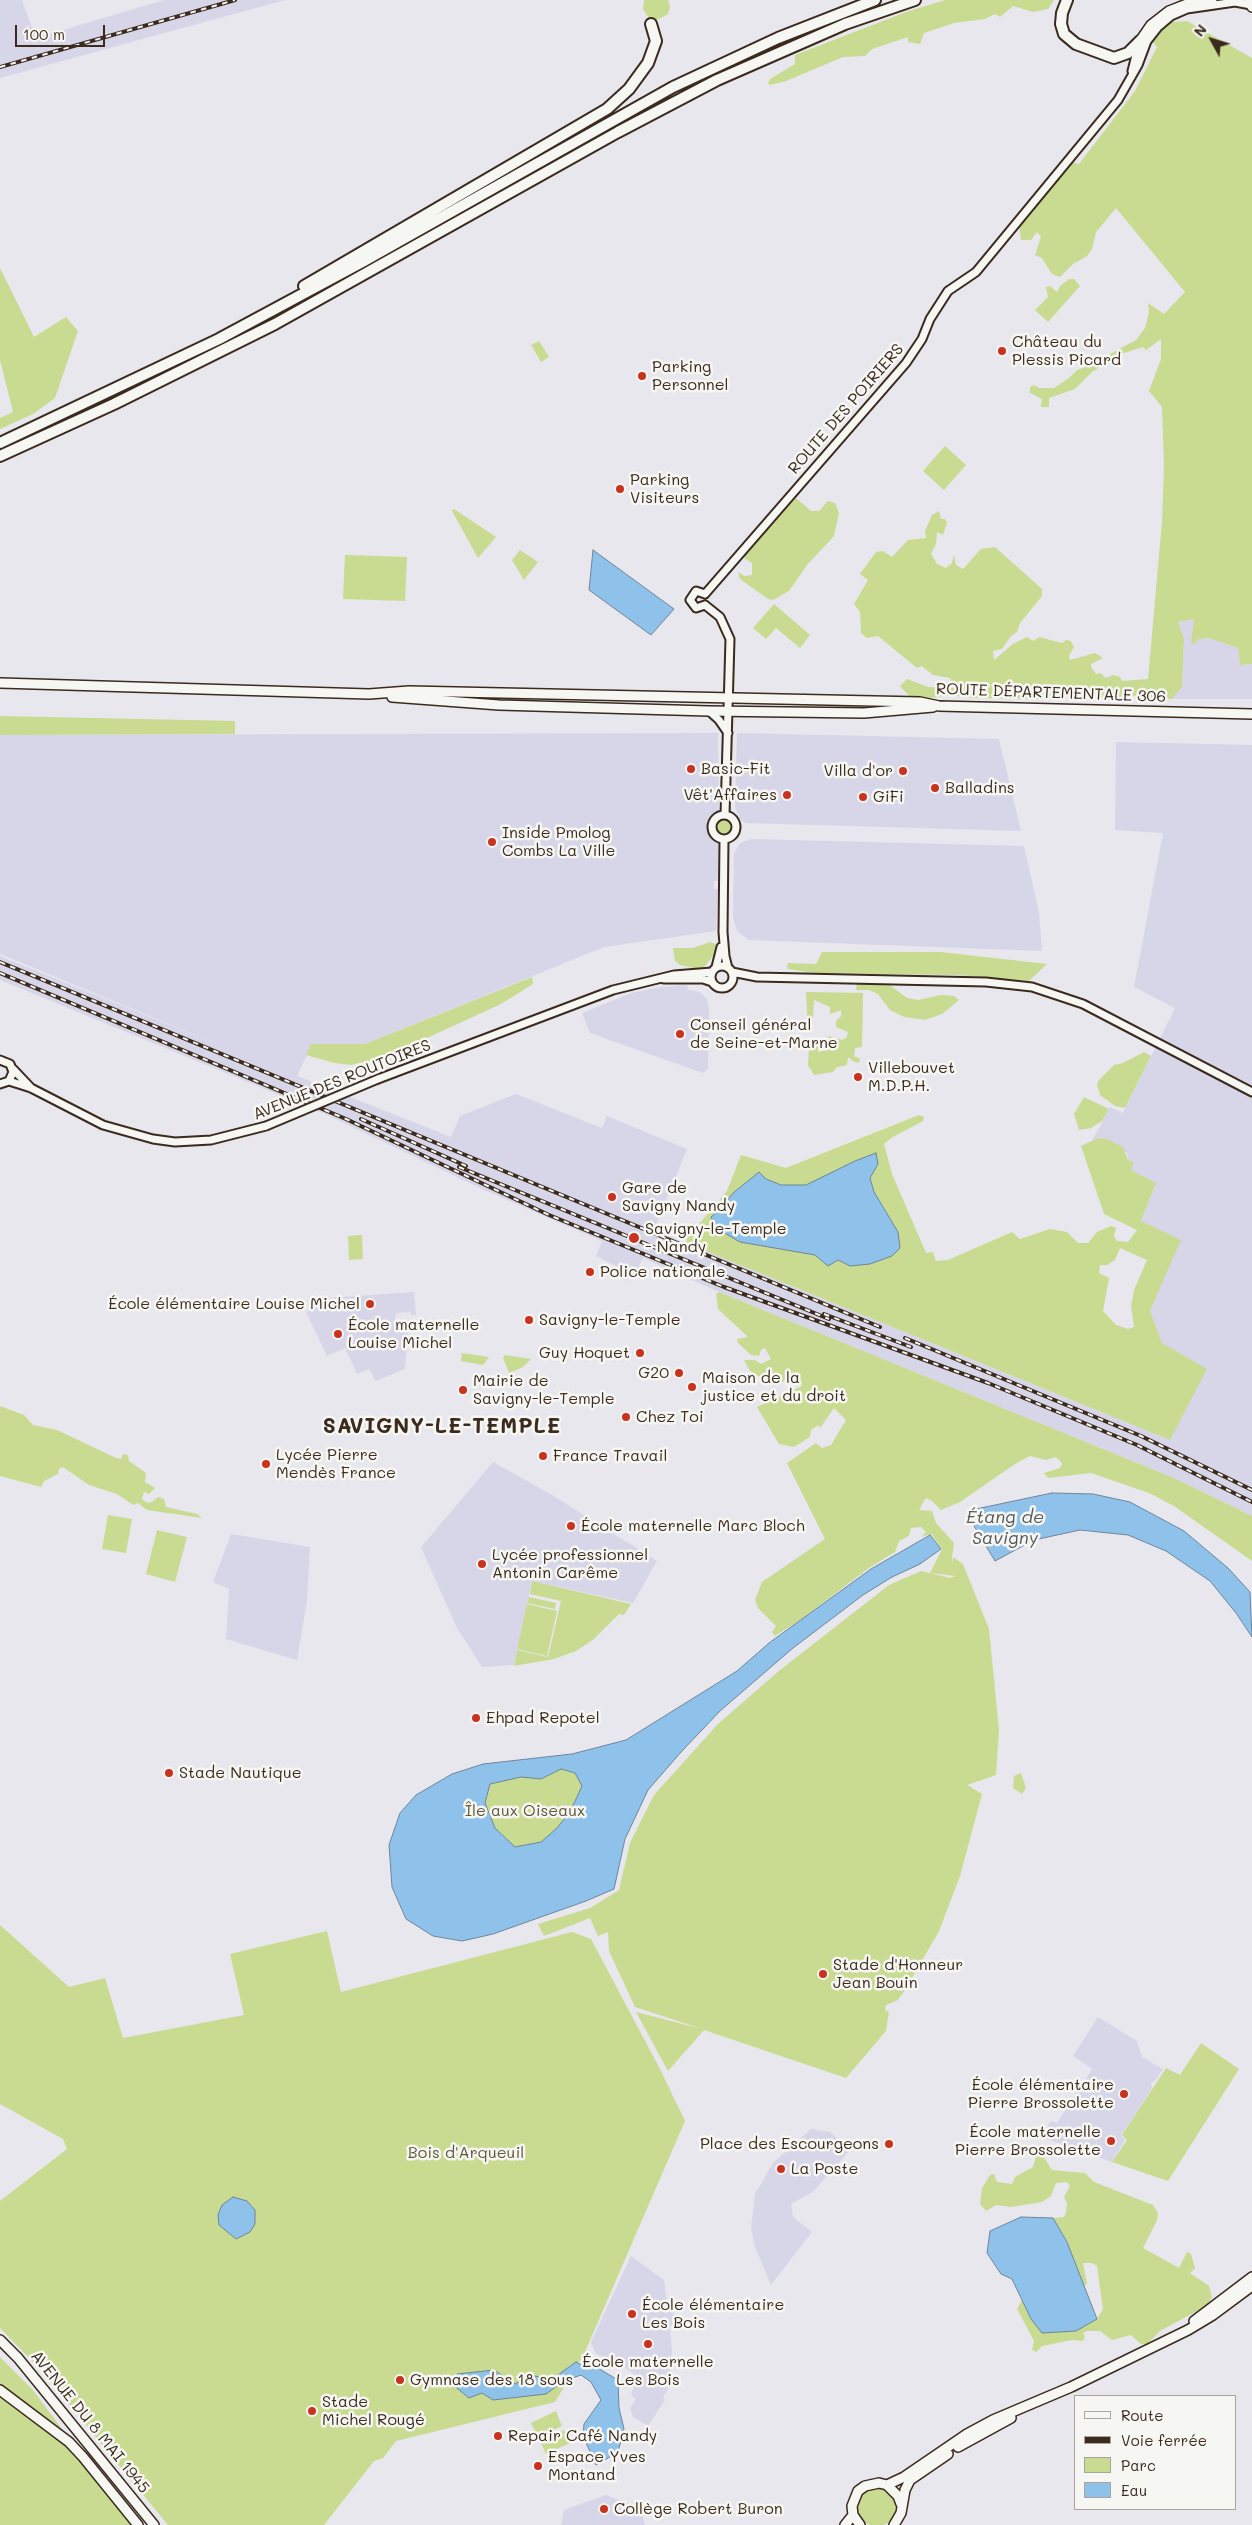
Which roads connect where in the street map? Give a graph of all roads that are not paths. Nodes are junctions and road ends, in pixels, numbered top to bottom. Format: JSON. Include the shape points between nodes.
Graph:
{"nodes":[{"id":1,"x":875,"y":0,"type":"edge"},
{"id":2,"x":915,"y":0,"type":"edge"},
{"id":3,"x":1067,"y":0,"type":"edge"},
{"id":4,"x":1212,"y":0,"type":"edge"},
{"id":5,"x":1250,"y":4,"type":"edge"},
{"id":6,"x":651,"y":24,"type":"dead end"},
{"id":7,"x":1140,"y":41,"type":"junction"},
{"id":8,"x":1131,"y":76,"type":"junction"},
{"id":9,"x":266,"y":314,"type":"junction"},
{"id":10,"x":0,"y":443,"type":"edge"},
{"id":11,"x":0,"y":456,"type":"edge"},
{"id":12,"x":705,"y":594,"type":"junction"},
{"id":13,"x":705,"y":605,"type":"junction"},
{"id":14,"x":0,"y":683,"type":"edge"},
{"id":15,"x":369,"y":694,"type":"junction"},
{"id":16,"x":730,"y":698,"type":"junction"},
{"id":17,"x":939,"y":706,"type":"junction"},
{"id":18,"x":729,"y":711,"type":"junction"},
{"id":19,"x":708,"y":712,"type":"junction"},
{"id":20,"x":1252,"y":714,"type":"edge"},
{"id":21,"x":728,"y":733,"type":"junction"},
{"id":22,"x":725,"y":815,"type":"junction"},
{"id":23,"x":724,"y":839,"type":"junction"},
{"id":24,"x":723,"y":932,"type":"junction"},
{"id":25,"x":714,"y":970,"type":"junction"},
{"id":26,"x":730,"y":970,"type":"junction"},
{"id":27,"x":757,"y":977,"type":"junction"},
{"id":28,"x":662,"y":978,"type":"junction"},
{"id":29,"x":712,"y":982,"type":"junction"},
{"id":30,"x":732,"y":982,"type":"junction"},
{"id":31,"x":0,"y":1060,"type":"edge"},
{"id":32,"x":13,"y":1069,"type":"junction"},
{"id":33,"x":9,"y":1081,"type":"junction"},
{"id":34,"x":0,"y":1084,"type":"edge"},
{"id":35,"x":31,"y":1088,"type":"junction"},
{"id":36,"x":1252,"y":1092,"type":"edge"},
{"id":37,"x":1252,"y":2277,"type":"edge"},
{"id":38,"x":1252,"y":2286,"type":"edge"},
{"id":39,"x":1176,"y":2334,"type":"junction"},
{"id":40,"x":0,"y":2340,"type":"edge"},
{"id":41,"x":1071,"y":2387,"type":"junction"},
{"id":42,"x":0,"y":2390,"type":"edge"},
{"id":43,"x":887,"y":2485,"type":"junction"},
{"id":44,"x":901,"y":2504,"type":"junction"},
{"id":45,"x":853,"y":2515,"type":"junction"},
{"id":46,"x":138,"y":2525,"type":"edge"},
{"id":47,"x":154,"y":2525,"type":"edge"},
{"id":48,"x":845,"y":2525,"type":"edge"},
{"id":49,"x":860,"y":2525,"type":"edge"},
{"id":50,"x":894,"y":2525,"type":"edge"}],
"edges":[{"from":1,"to":9,"type":"highway","via":[[778,38],[673,87]]},
{"from":2,"to":11,"type":"highway","via":[[837,28],[717,80],[275,324]]},
{"from":3,"to":7,"type":"highway","via":[[1061,24],[1064,34],[1076,44],[1114,58],[1128,53]]},
{"from":4,"to":7,"type":"main road","via":[[1187,4],[1169,12],[1151,25]]},
{"from":5,"to":8,"type":"street","via":[[1235,2],[1171,16],[1150,36]]},
{"from":6,"to":9,"type":"highway","via":[[656,41],[648,63],[626,92],[607,109],[293,293]]},
{"from":7,"to":8,"type":"street"},
{"from":8,"to":12,"type":"street","name":"ROUTE DES POIRIERS","via":[[1118,100],[997,248],[974,273],[948,291],[906,363]]},
{"from":9,"to":10,"type":"highway"},
{"from":12,"to":13,"type":"street"},
{"from":12,"to":13,"type":"street","via":[[696,592],[690,600],[696,608]]},
{"from":13,"to":16,"type":"street","via":[[720,617],[728,634]]},
{"from":14,"to":15,"type":"main road"},
{"from":15,"to":16,"type":"main road","name":"ROUTE DÉPARTEMENTALE 306","via":[[418,691]]},
{"from":15,"to":19,"type":"main road","via":[[499,705]]},
{"from":16,"to":17,"type":"main road","name":"ROUTE DÉPARTEMENTALE 306","via":[[920,702]]},
{"from":16,"to":18,"type":"street"},
{"from":17,"to":18,"type":"main road","via":[[864,713]]},
{"from":17,"to":20,"type":"main road","name":"ROUTE DÉPARTEMENTALE 306"},
{"from":18,"to":19,"type":"main road"},
{"from":18,"to":21,"type":"street"},
{"from":19,"to":21,"type":"street"},
{"from":21,"to":22,"type":"street"},
{"from":22,"to":23,"type":"street","via":[[732,819],[735,827],[732,835]]},
{"from":22,"to":23,"type":"street","via":[[717,817],[712,827],[715,836]]},
{"from":23,"to":24,"type":"street"},
{"from":24,"to":25,"type":"street"},
{"from":24,"to":26,"type":"street"},
{"from":25,"to":26,"type":"street","via":[[722,966]]},
{"from":25,"to":28,"type":"street","name":"AVENUE DES ROUTOIRES"},
{"from":25,"to":29,"type":"street"},
{"from":26,"to":27,"type":"street"},
{"from":26,"to":30,"type":"street"},
{"from":27,"to":30,"type":"street"},
{"from":27,"to":36,"type":"street","via":[[986,982],[1032,987],[1083,1004]]},
{"from":28,"to":29,"type":"street","name":"AVENUE DES ROUTOIRES"},
{"from":28,"to":35,"type":"street","name":"AVENUE DES ROUTOIRES","bridge":true,"via":[[613,990],[378,1079],[266,1126],[211,1140],[176,1142],[153,1139],[103,1125]]},
{"from":29,"to":30,"type":"street","via":[[722,988]]},
{"from":31,"to":32,"type":"street","name":"AVENUE DES ROUTOIRES","via":[[8,1062]]},
{"from":32,"to":33,"type":"street"},
{"from":32,"to":35,"type":"street","name":"AVENUE DES ROUTOIRES"},
{"from":33,"to":34,"type":"street"},
{"from":33,"to":35,"type":"street","name":"AVENUE DES ROUTOIRES"},
{"from":37,"to":39,"type":"main road"},
{"from":38,"to":39,"type":"main road","via":[[1213,2315]]},
{"from":39,"to":41,"type":"main road"},
{"from":40,"to":47,"type":"main road","name":"AVENUE DU 8 MAI 1945"},
{"from":41,"to":43,"type":"main road","via":[[993,2420]]},
{"from":41,"to":44,"type":"main road","via":[[983,2432],[924,2469],[910,2480]]},
{"from":42,"to":46,"type":"main road","via":[[74,2447]]},
{"from":43,"to":44,"type":"main road"},
{"from":43,"to":45,"type":"main road","via":[[872,2484],[858,2492],[852,2506]]},
{"from":44,"to":50,"type":"main road","via":[[901,2513]]},
{"from":45,"to":48,"type":"main road"},
{"from":45,"to":49,"type":"main road"}]}
